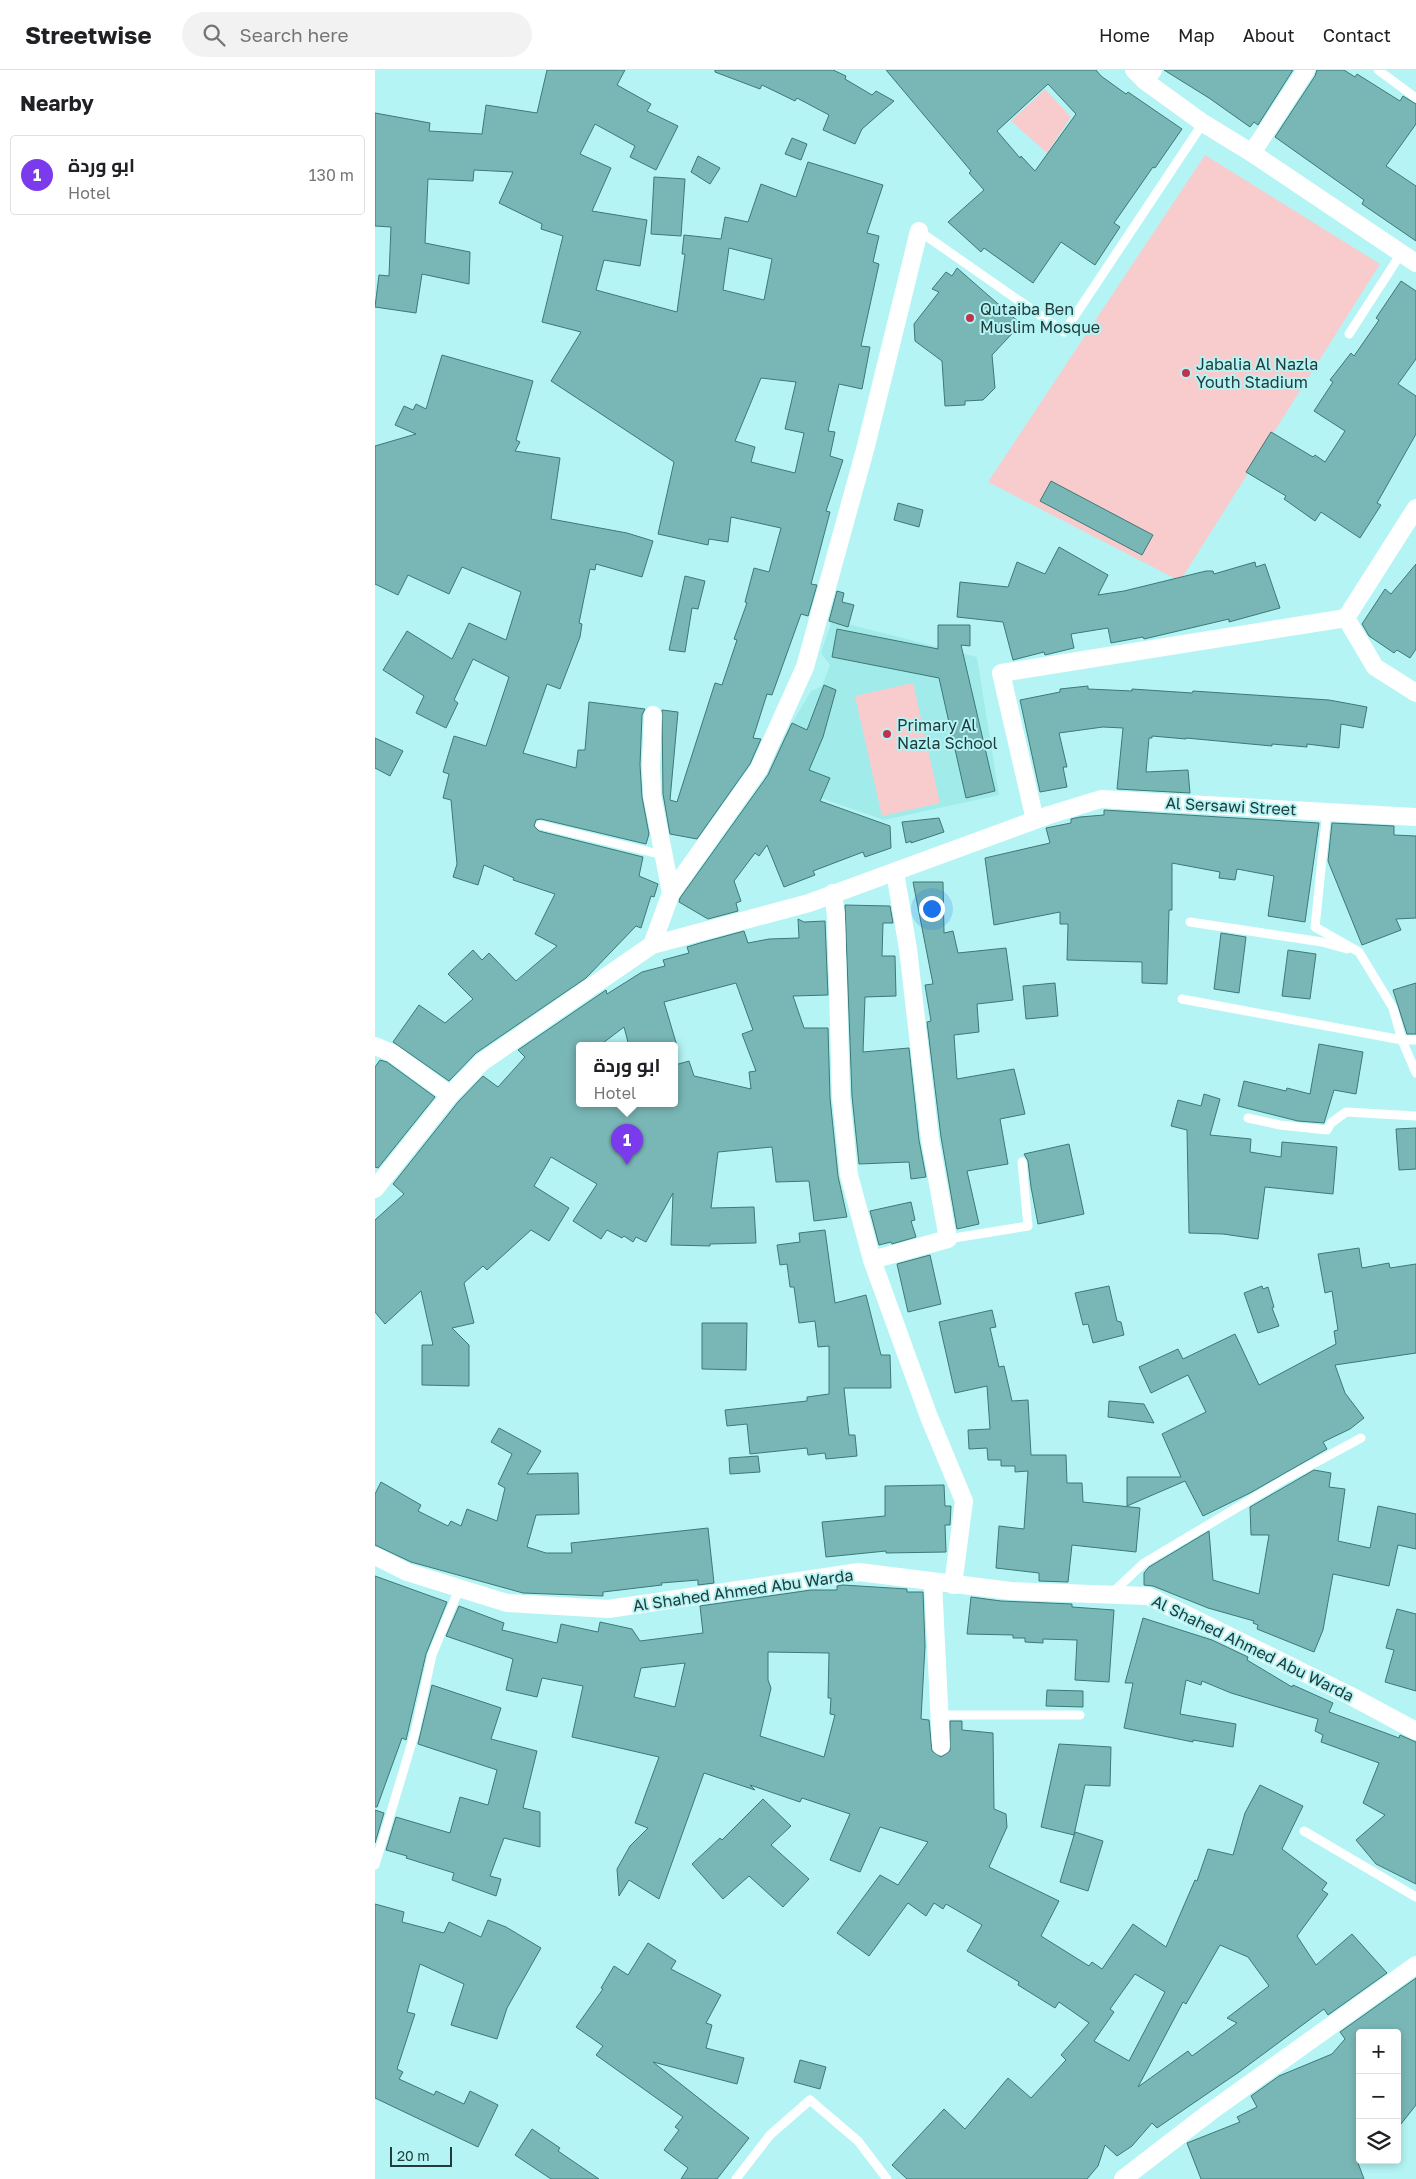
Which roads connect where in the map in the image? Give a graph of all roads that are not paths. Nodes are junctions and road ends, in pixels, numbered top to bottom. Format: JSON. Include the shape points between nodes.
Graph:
{"nodes":[{"id":1,"x":1306,"y":70,"type":"edge"},
{"id":2,"x":1377,"y":70,"type":"edge"},
{"id":3,"x":1144,"y":74,"type":"edge"},
{"id":4,"x":1416,"y":98,"type":"edge"},
{"id":5,"x":1203,"y":123,"type":"junction"},
{"id":6,"x":1252,"y":152,"type":"junction"},
{"id":7,"x":919,"y":231,"type":"joint"},
{"id":8,"x":1409,"y":257,"type":"edge"},
{"id":9,"x":1349,"y":334,"type":"dead end"},
{"id":10,"x":1416,"y":508,"type":"edge"},
{"id":11,"x":1346,"y":618,"type":"junction"},
{"id":12,"x":1416,"y":693,"type":"edge"},
{"id":13,"x":653,"y":715,"type":"dead end"},
{"id":14,"x":1327,"y":811,"type":"junction"},
{"id":15,"x":1416,"y":817,"type":"edge"},
{"id":16,"x":1042,"y":818,"type":"junction"},
{"id":17,"x":540,"y":824,"type":"dead end"},
{"id":18,"x":663,"y":855,"type":"junction"},
{"id":19,"x":895,"y":872,"type":"junction"},
{"id":20,"x":671,"y":893,"type":"junction"},
{"id":21,"x":833,"y":893,"type":"junction"},
{"id":22,"x":1190,"y":922,"type":"dead end"},
{"id":23,"x":652,"y":945,"type":"junction"},
{"id":24,"x":1359,"y":952,"type":"junction"},
{"id":25,"x":1183,"y":999,"type":"dead end"},
{"id":26,"x":1402,"y":1040,"type":"junction"},
{"id":27,"x":1416,"y":1040,"type":"edge"},
{"id":28,"x":375,"y":1046,"type":"edge"},
{"id":29,"x":1416,"y":1073,"type":"edge"},
{"id":30,"x":450,"y":1096,"type":"junction"},
{"id":31,"x":1416,"y":1116,"type":"edge"},
{"id":32,"x":1248,"y":1118,"type":"dead end"},
{"id":33,"x":1021,"y":1162,"type":"dead end"},
{"id":34,"x":375,"y":1189,"type":"edge"},
{"id":35,"x":949,"y":1239,"type":"junction"},
{"id":36,"x":872,"y":1260,"type":"junction"},
{"id":37,"x":1361,"y":1438,"type":"dead end"},
{"id":38,"x":375,"y":1556,"type":"edge"},
{"id":39,"x":933,"y":1582,"type":"junction"},
{"id":40,"x":953,"y":1584,"type":"junction"},
{"id":41,"x":459,"y":1589,"type":"junction"},
{"id":42,"x":1111,"y":1594,"type":"junction"},
{"id":43,"x":940,"y":1714,"type":"junction"},
{"id":44,"x":1080,"y":1715,"type":"dead end"},
{"id":45,"x":1416,"y":1731,"type":"edge"},
{"id":46,"x":941,"y":1746,"type":"dead end"},
{"id":47,"x":1304,"y":1830,"type":"dead end"},
{"id":48,"x":375,"y":1865,"type":"edge"},
{"id":49,"x":1416,"y":1897,"type":"edge"},
{"id":50,"x":1416,"y":1965,"type":"edge"},
{"id":51,"x":736,"y":2179,"type":"edge"},
{"id":52,"x":887,"y":2179,"type":"edge"},
{"id":53,"x":1123,"y":2179,"type":"edge"}],
"edges":[{"from":1,"to":6,"type":"street"},
{"from":2,"to":4,"type":"lane"},
{"from":3,"to":5,"type":"street"},
{"from":5,"to":6,"type":"street"},
{"from":5,"to":7,"type":"lane","via":[[1064,332]]},
{"from":6,"to":8,"type":"street"},
{"from":7,"to":20,"type":"street","via":[[866,446],[805,667],[759,769]]},
{"from":8,"to":9,"type":"lane"},
{"from":10,"to":11,"type":"street"},
{"from":11,"to":12,"type":"street","via":[[1375,667]]},
{"from":11,"to":16,"type":"street","via":[[1001,673]]},
{"from":13,"to":18,"type":"street","via":[[652,795]]},
{"from":14,"to":15,"type":"street","name":"Al Sersawi Street"},
{"from":14,"to":16,"type":"street","name":"Al Sersawi Street","via":[[1101,799]]},
{"from":14,"to":24,"type":"lane","via":[[1315,927]]},
{"from":16,"to":19,"type":"street","name":"Al Sersawi Street"},
{"from":17,"to":18,"type":"lane"},
{"from":18,"to":20,"type":"street"},
{"from":19,"to":21,"type":"street","name":"Al Sersawi Street"},
{"from":19,"to":35,"type":"street","via":[[908,949],[931,1139]]},
{"from":20,"to":23,"type":"street"},
{"from":21,"to":23,"type":"street","name":"Al Sersawi Street","via":[[809,903]]},
{"from":21,"to":36,"type":"street","via":[[841,1097],[849,1175]]},
{"from":22,"to":24,"type":"lane","via":[[1321,942]]},
{"from":23,"to":30,"type":"street","name":"Al Sersawi Street","via":[[483,1062]]},
{"from":24,"to":26,"type":"lane","via":[[1393,1008]]},
{"from":25,"to":26,"type":"lane"},
{"from":26,"to":27,"type":"lane"},
{"from":26,"to":29,"type":"lane"},
{"from":28,"to":30,"type":"street","via":[[392,1053]]},
{"from":30,"to":34,"type":"street","name":"Al Sersawi Street"},
{"from":31,"to":32,"type":"lane","via":[[1346,1112],[1327,1130]]},
{"from":33,"to":35,"type":"lane","via":[[1028,1226]]},
{"from":35,"to":36,"type":"street"},
{"from":36,"to":40,"type":"street","via":[[929,1417],[964,1501]]},
{"from":37,"to":42,"type":"lane","via":[[1144,1563]]},
{"from":38,"to":41,"type":"street","name":"Al Shahed Ahmed Abu Warda","via":[[407,1572]]},
{"from":39,"to":40,"type":"street","name":"Al Shahed Ahmed Abu Warda"},
{"from":39,"to":41,"type":"street","name":"Al Shahed Ahmed Abu Warda","via":[[859,1572],[608,1609],[507,1603]]},
{"from":39,"to":43,"type":"street"},
{"from":40,"to":42,"type":"street","name":"Al Shahed Ahmed Abu Warda"},
{"from":41,"to":48,"type":"lane","via":[[432,1655],[415,1732]]},
{"from":42,"to":45,"type":"street","name":"Al Shahed Ahmed Abu Warda","via":[[1148,1596]]},
{"from":43,"to":44,"type":"lane"},
{"from":43,"to":46,"type":"street"},
{"from":47,"to":49,"type":"lane"},
{"from":50,"to":53,"type":"street","via":[[1210,2112]]},
{"from":51,"to":52,"type":"lane","via":[[770,2135],[809,2100],[858,2141]]}]}
